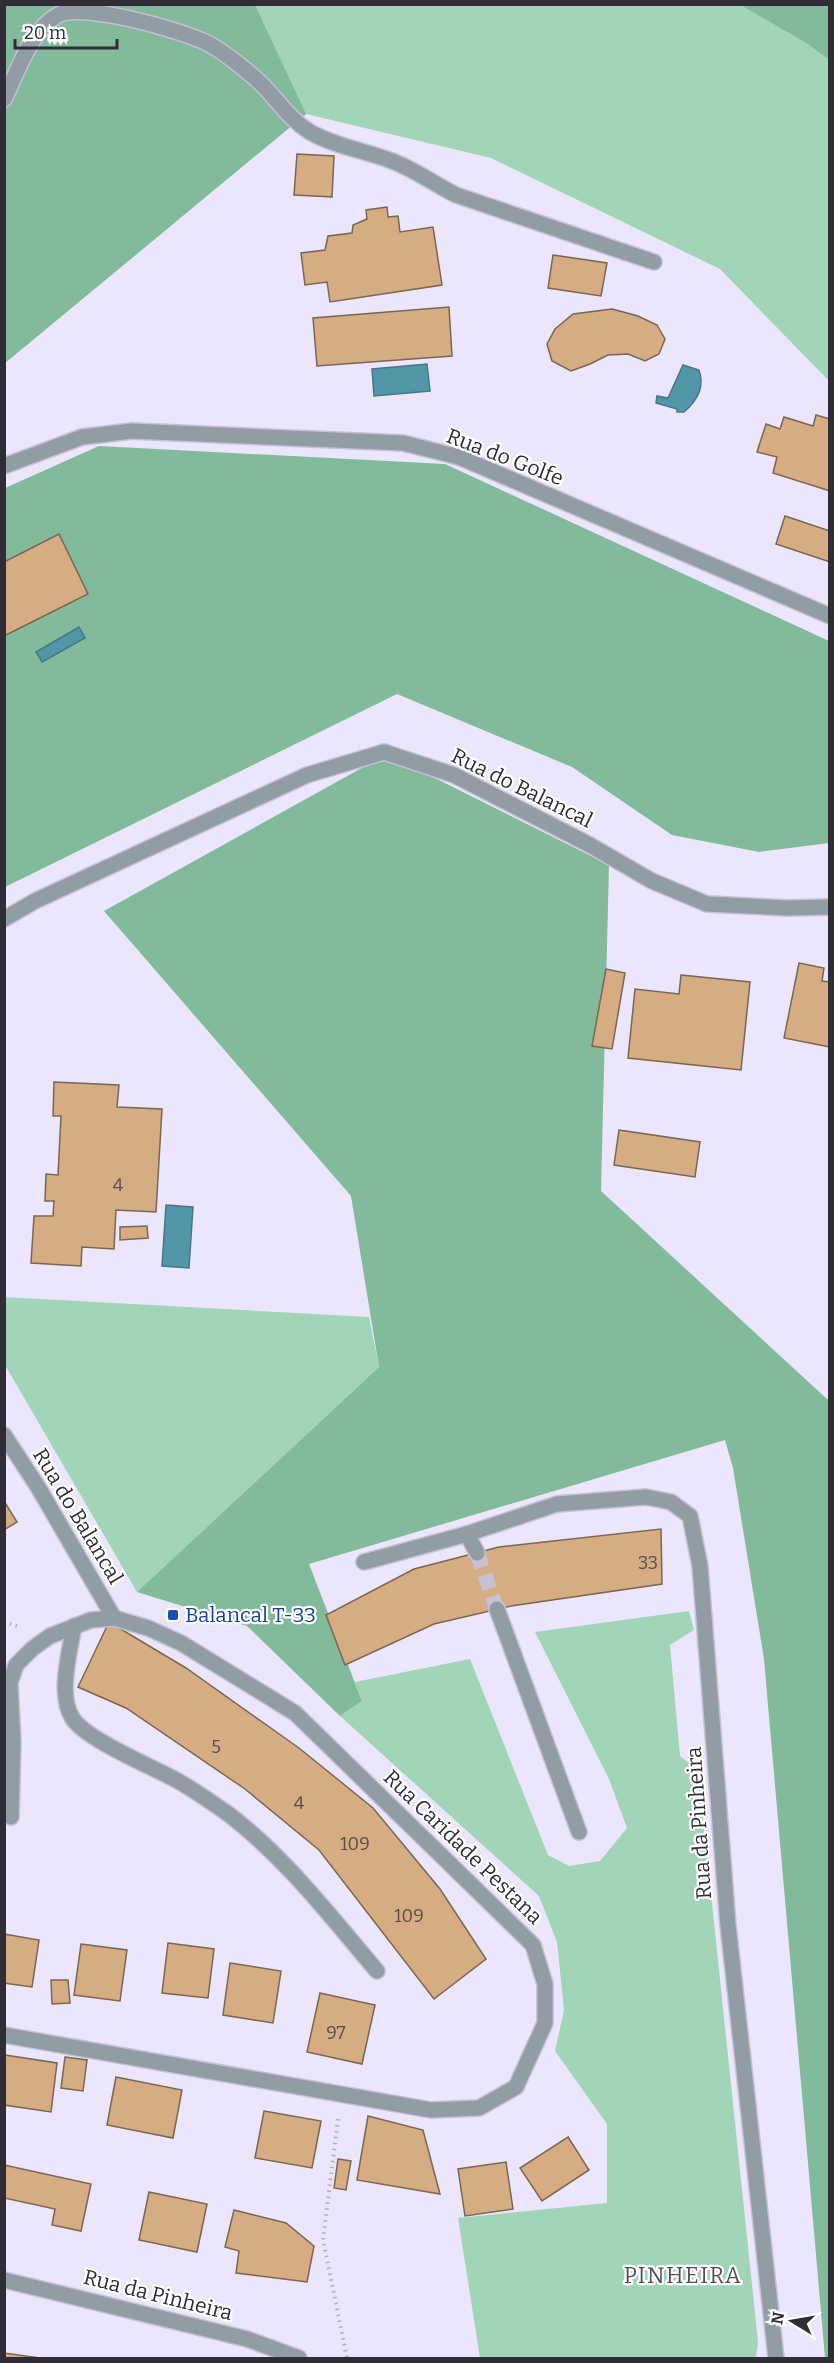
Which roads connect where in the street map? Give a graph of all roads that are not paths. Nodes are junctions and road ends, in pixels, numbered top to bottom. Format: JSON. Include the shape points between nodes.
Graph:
{"nodes":[{"id":1,"x":4,"y":99,"type":"edge"},
{"id":2,"x":654,"y":262,"type":"dead end"},
{"id":3,"x":4,"y":466,"type":"edge"},
{"id":4,"x":830,"y":616,"type":"edge"},
{"id":5,"x":830,"y":907,"type":"edge"},
{"id":6,"x":4,"y":919,"type":"edge"},
{"id":7,"x":4,"y":1435,"type":"edge"},
{"id":8,"x":467,"y":1534,"type":"junction"},
{"id":9,"x":477,"y":1552,"type":"tunnel mouth"},
{"id":10,"x":364,"y":1562,"type":"dead end"},
{"id":11,"x":497,"y":1609,"type":"tunnel mouth"},
{"id":12,"x":114,"y":1618,"type":"junction"},
{"id":13,"x":74,"y":1626,"type":"junction"},
{"id":14,"x":11,"y":1817,"type":"dead end"},
{"id":15,"x":579,"y":1832,"type":"dead end"},
{"id":16,"x":377,"y":1971,"type":"dead end"},
{"id":17,"x":4,"y":2036,"type":"edge"},
{"id":18,"x":4,"y":2280,"type":"edge"},
{"id":19,"x":298,"y":2358,"type":"edge"},
{"id":20,"x":776,"y":2358,"type":"edge"}],
"edges":[{"from":1,"to":2,"type":"street","via":[[31,45],[43,27],[58,15],[78,10],[172,28],[209,44],[256,78],[286,113],[311,132],[411,169],[456,195]]},
{"from":3,"to":4,"type":"street","name":"Rua do Golfe","via":[[82,437],[132,431],[403,443],[459,457]]},
{"from":5,"to":6,"type":"street","name":"Rua do Balancal","via":[[707,904],[652,881],[454,775],[384,752],[307,775]]},
{"from":7,"to":12,"type":"street","name":"Rua do Balancal"},
{"from":8,"to":9,"type":"street"},
{"from":8,"to":10,"type":"street","name":"Rua da Pinheira"},
{"from":8,"to":20,"type":"street","name":"Rua da Pinheira","via":[[568,1503],[646,1497],[671,1502],[690,1516],[700,1566],[728,1925]]},
{"from":11,"to":15,"type":"street"},
{"from":12,"to":13,"type":"street","name":"Rua Caridade Pestana"},
{"from":12,"to":17,"type":"street","name":"Rua Caridade Pestana","via":[[181,1643],[295,1713],[533,1945],[545,1984],[545,2023],[516,2087],[479,2108],[430,2110]]},
{"from":13,"to":14,"type":"street","name":"Rua Caridade Pestana","via":[[32,1649],[16,1665],[10,1683]]},
{"from":13,"to":16,"type":"street","via":[[65,1687],[72,1719],[85,1732],[181,1782],[227,1813],[264,1844]]},
{"from":18,"to":19,"type":"street","name":"Rua da Pinheira","via":[[247,2339]]}]}
